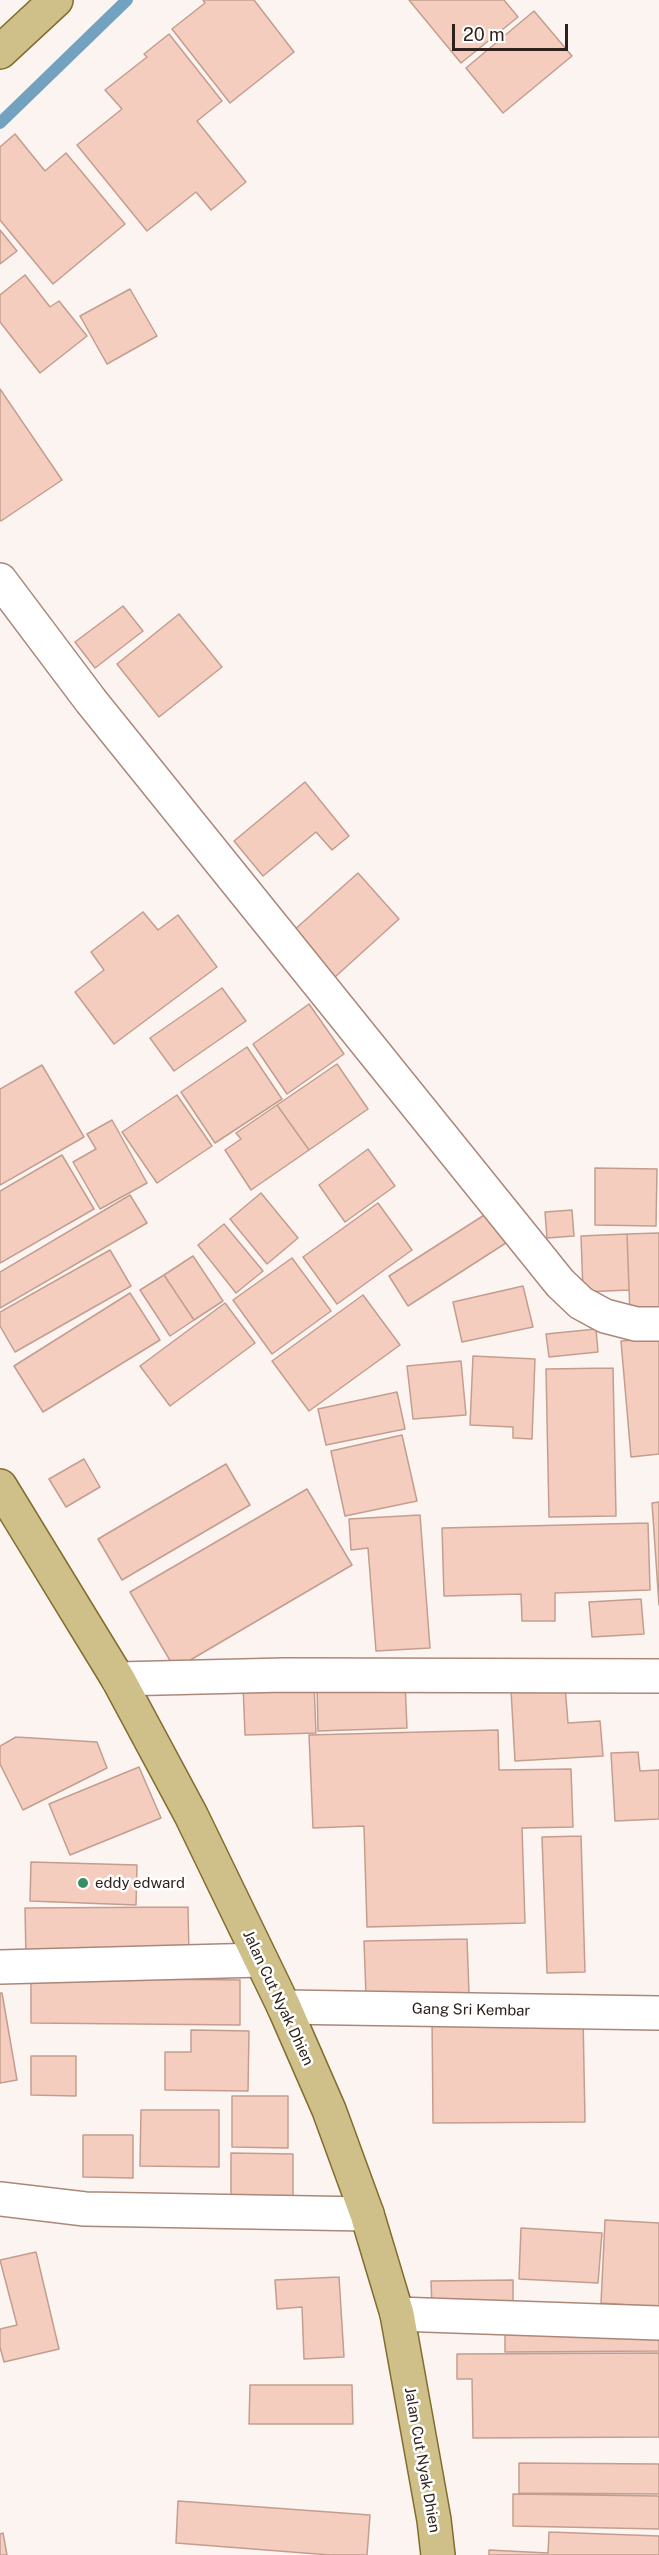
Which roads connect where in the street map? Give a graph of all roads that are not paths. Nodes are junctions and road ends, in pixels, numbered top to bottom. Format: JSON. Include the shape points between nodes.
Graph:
{"nodes":[{"id":1,"x":56,"y":0,"type":"edge"},
{"id":2,"x":0,"y":52,"type":"edge"},
{"id":3,"x":0,"y":580,"type":"edge"},
{"id":4,"x":659,"y":1324,"type":"edge"},
{"id":5,"x":0,"y":1486,"type":"edge"},
{"id":6,"x":659,"y":1676,"type":"edge"},
{"id":7,"x":118,"y":1679,"type":"junction"},
{"id":8,"x":261,"y":1960,"type":"junction"},
{"id":9,"x":0,"y":1967,"type":"edge"},
{"id":10,"x":284,"y":2007,"type":"junction"},
{"id":11,"x":659,"y":2013,"type":"edge"},
{"id":12,"x":0,"y":2199,"type":"edge"},
{"id":13,"x":367,"y":2214,"type":"junction"},
{"id":14,"x":397,"y":2314,"type":"junction"},
{"id":15,"x":659,"y":2322,"type":"edge"},
{"id":16,"x":438,"y":2555,"type":"edge"}],
"edges":[{"from":1,"to":2,"type":"main road"},
{"from":3,"to":4,"type":"street","via":[[99,710],[560,1283],[581,1303],[605,1316],[636,1324]]},
{"from":5,"to":7,"type":"main road","name":"Jalan Cut Nyak Dhien"},
{"from":6,"to":7,"type":"street","via":[[284,1675]]},
{"from":7,"to":8,"type":"main road","name":"Jalan Cut Nyak Dhien","via":[[191,1815]]},
{"from":8,"to":9,"type":"street"},
{"from":8,"to":10,"type":"main road","name":"Jalan Cut Nyak Dhien"},
{"from":10,"to":11,"type":"street","name":"Gang Sri Kembar"},
{"from":10,"to":13,"type":"main road","name":"Jalan Cut Nyak Dhien"},
{"from":12,"to":13,"type":"street","via":[[86,2209]]},
{"from":13,"to":14,"type":"main road","name":"Jalan Cut Nyak Dhien"},
{"from":14,"to":15,"type":"street"},
{"from":14,"to":16,"type":"main road","name":"Jalan Cut Nyak Dhien"}]}
